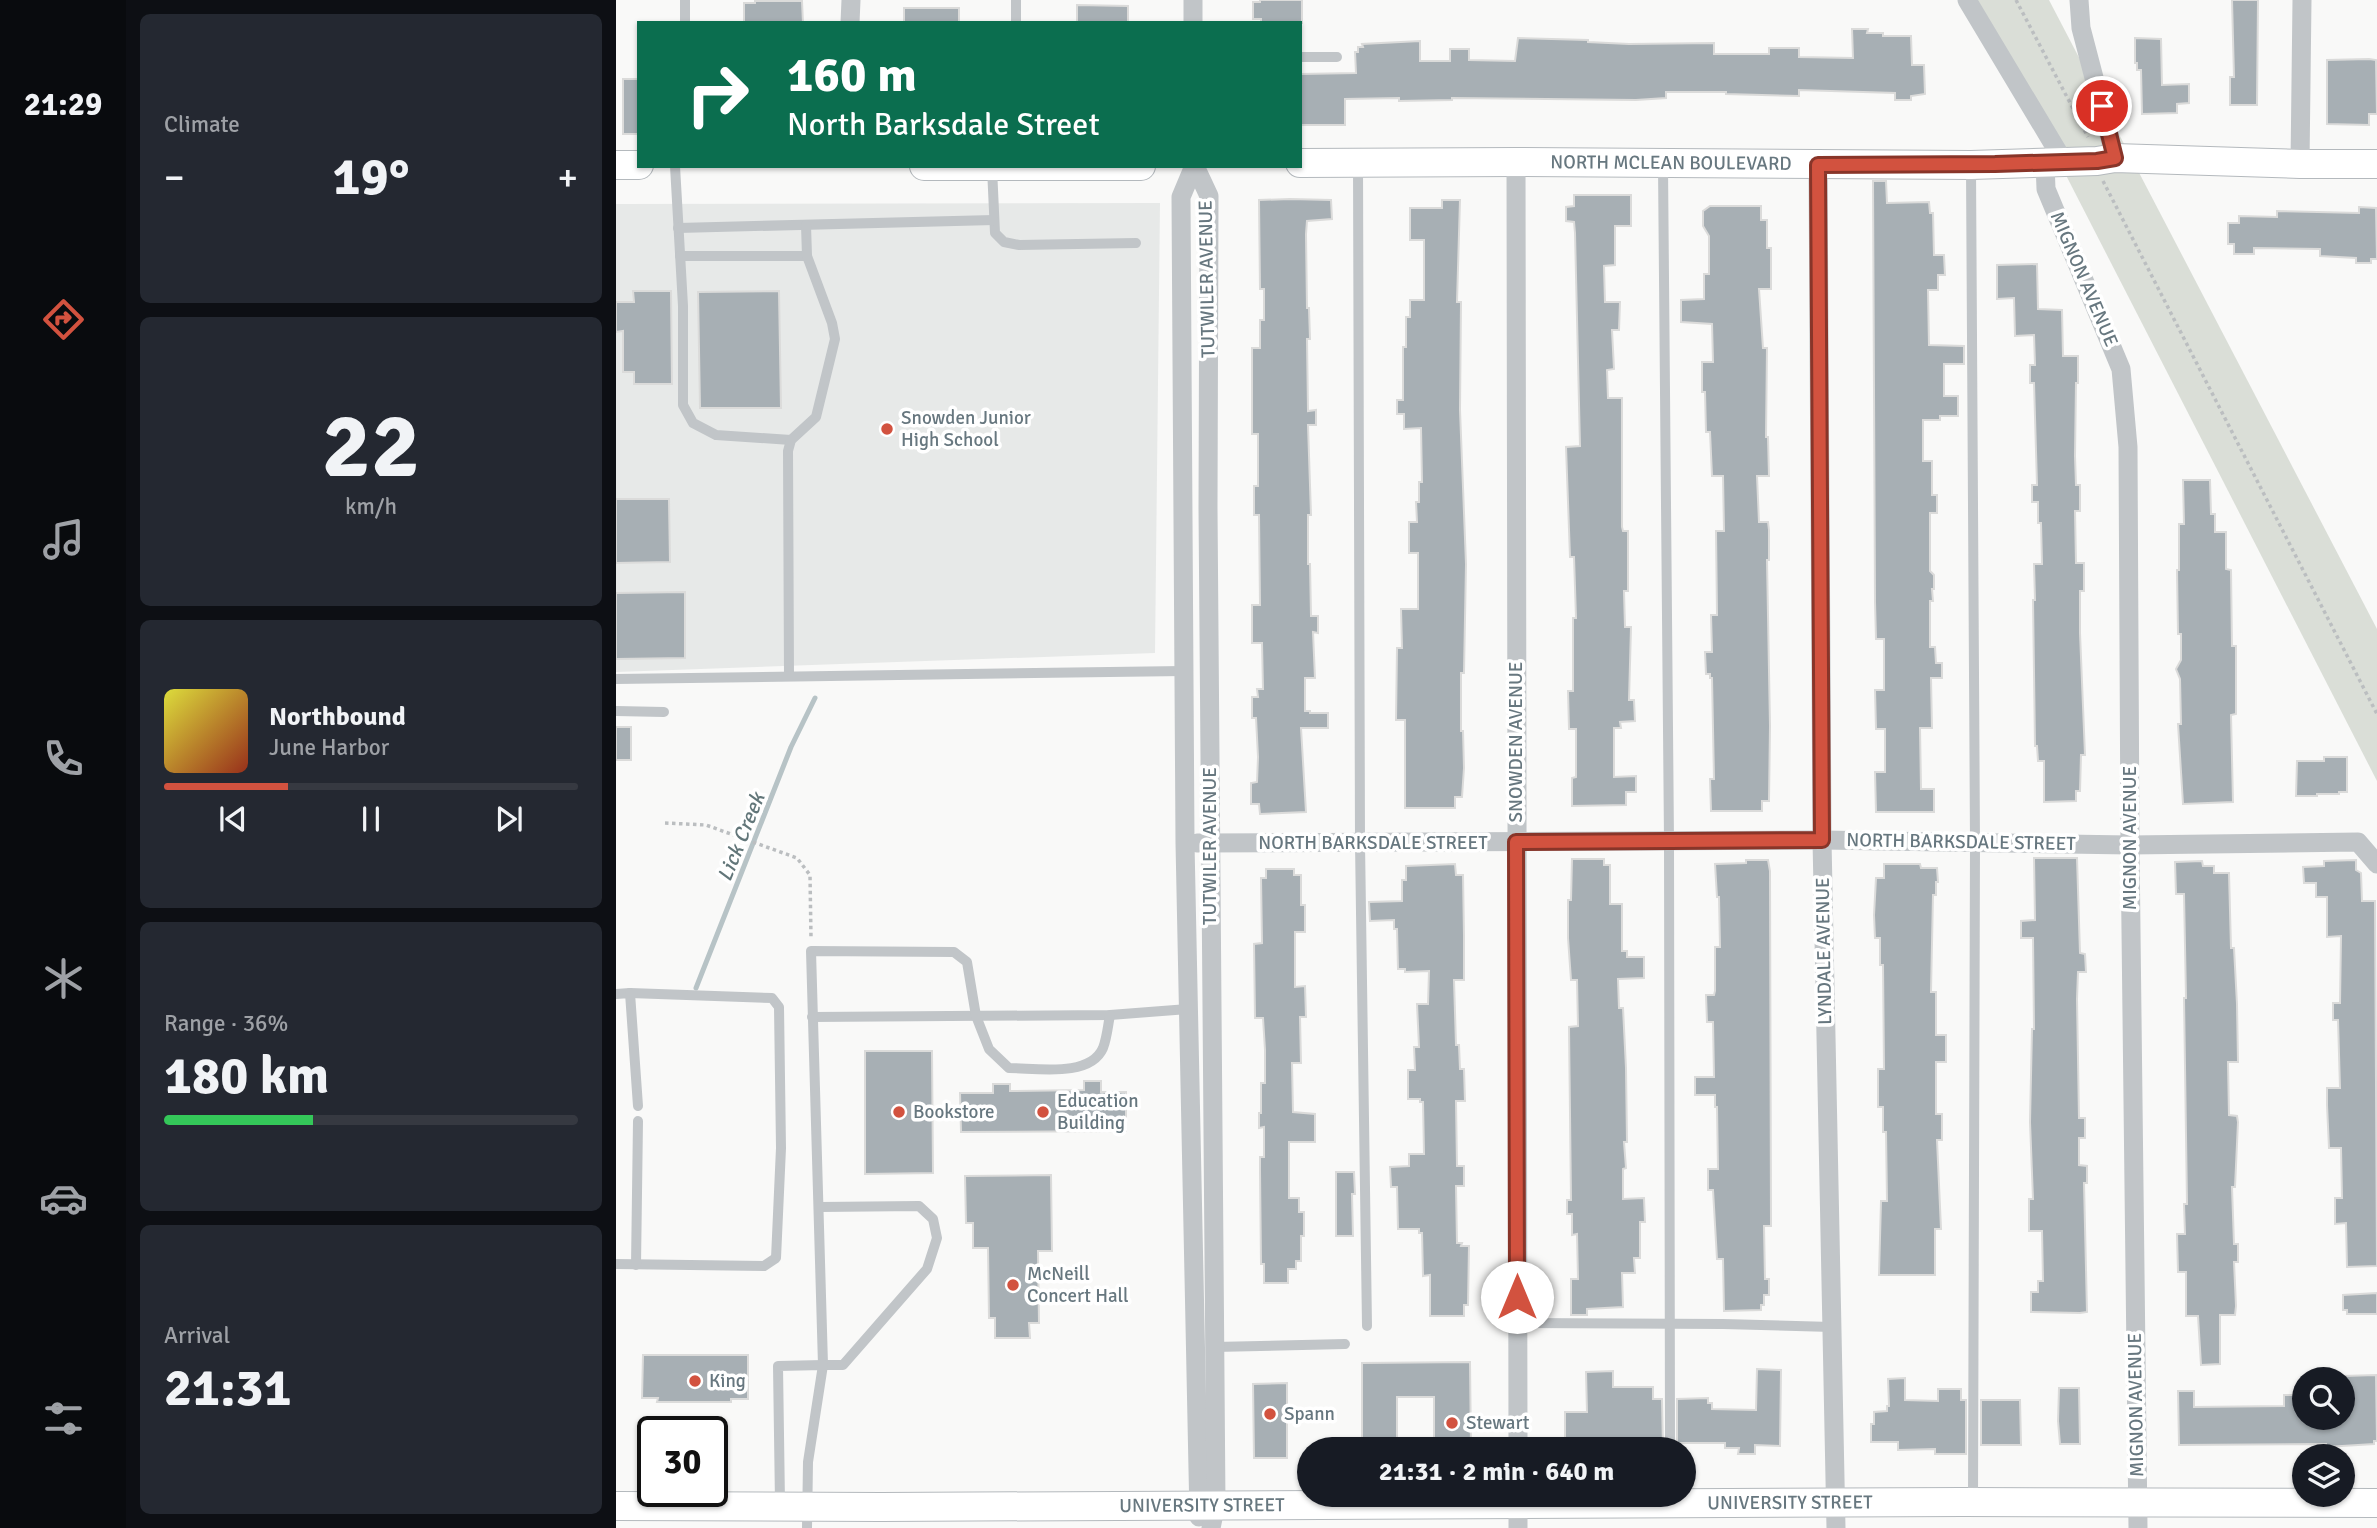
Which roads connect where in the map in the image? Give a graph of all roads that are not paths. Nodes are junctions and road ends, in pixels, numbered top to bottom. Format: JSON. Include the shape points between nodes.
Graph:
{"nodes":[{"id":1,"x":685,"y":0,"type":"edge"},
{"id":2,"x":851,"y":0,"type":"edge"},
{"id":3,"x":1016,"y":0,"type":"edge"},
{"id":4,"x":1192,"y":0,"type":"edge"},
{"id":5,"x":1967,"y":0,"type":"edge"},
{"id":6,"x":2079,"y":0,"type":"edge"},
{"id":7,"x":2302,"y":0,"type":"edge"},
{"id":8,"x":685,"y":21,"type":"edge"},
{"id":9,"x":850,"y":21,"type":"edge"},
{"id":10,"x":1016,"y":21,"type":"edge"},
{"id":11,"x":1193,"y":21,"type":"edge"},
{"id":12,"x":1302,"y":57,"type":"edge"},
{"id":13,"x":1337,"y":57,"type":"dead end"},
{"id":14,"x":2115,"y":158,"type":"junction"},
{"id":15,"x":1517,"y":162,"type":"junction"},
{"id":16,"x":1663,"y":162,"type":"junction"},
{"id":17,"x":2054,"y":162,"type":"junction"},
{"id":18,"x":1302,"y":163,"type":"edge"},
{"id":19,"x":1358,"y":163,"type":"junction"},
{"id":20,"x":2300,"y":164,"type":"junction"},
{"id":21,"x":2377,"y":164,"type":"edge"},
{"id":22,"x":616,"y":165,"type":"edge"},
{"id":23,"x":637,"y":165,"type":"edge"},
{"id":24,"x":1818,"y":165,"type":"junction"},
{"id":25,"x":1971,"y":165,"type":"junction"},
{"id":26,"x":676,"y":168,"type":"edge"},
{"id":27,"x":1007,"y":168,"type":"edge"},
{"id":28,"x":1193,"y":168,"type":"edge"},
{"id":29,"x":1195,"y":168,"type":"edge"},
{"id":30,"x":994,"y":220,"type":"junction"},
{"id":31,"x":806,"y":225,"type":"junction"},
{"id":32,"x":678,"y":228,"type":"junction"},
{"id":33,"x":1136,"y":243,"type":"dead end"},
{"id":34,"x":680,"y":256,"type":"junction"},
{"id":35,"x":807,"y":256,"type":"junction"},
{"id":36,"x":791,"y":440,"type":"junction"},
{"id":37,"x":1208,"y":508,"type":"junction"},
{"id":38,"x":1183,"y":510,"type":"junction"},
{"id":39,"x":1184,"y":671,"type":"junction"},
{"id":40,"x":789,"y":675,"type":"junction"},
{"id":41,"x":616,"y":679,"type":"edge"},
{"id":42,"x":616,"y":711,"type":"edge"},
{"id":43,"x":664,"y":712,"type":"dead end"},
{"id":44,"x":1822,"y":840,"type":"junction"},
{"id":45,"x":1669,"y":841,"type":"junction"},
{"id":46,"x":1516,"y":842,"type":"junction"},
{"id":47,"x":1185,"y":843,"type":"junction"},
{"id":48,"x":1210,"y":843,"type":"junction"},
{"id":49,"x":1360,"y":843,"type":"junction"},
{"id":50,"x":1975,"y":843,"type":"junction"},
{"id":51,"x":2130,"y":845,"type":"junction"},
{"id":52,"x":2377,"y":864,"type":"edge"},
{"id":53,"x":630,"y":993,"type":"junction"},
{"id":54,"x":616,"y":994,"type":"edge"},
{"id":55,"x":1188,"y":1009,"type":"junction"},
{"id":56,"x":1211,"y":1010,"type":"junction"},
{"id":57,"x":1110,"y":1015,"type":"junction"},
{"id":58,"x":976,"y":1016,"type":"junction"},
{"id":59,"x":812,"y":1017,"type":"junction"},
{"id":60,"x":638,"y":1106,"type":"dead end"},
{"id":61,"x":638,"y":1121,"type":"dead end"},
{"id":62,"x":1191,"y":1169,"type":"junction"},
{"id":63,"x":1213,"y":1169,"type":"junction"},
{"id":64,"x":820,"y":1207,"type":"junction"},
{"id":65,"x":616,"y":1264,"type":"edge"},
{"id":66,"x":636,"y":1265,"type":"junction"},
{"id":67,"x":1517,"y":1323,"type":"junction"},
{"id":68,"x":1670,"y":1325,"type":"junction"},
{"id":69,"x":1367,"y":1326,"type":"dead end"},
{"id":70,"x":1832,"y":1327,"type":"junction"},
{"id":71,"x":1345,"y":1344,"type":"dead end"},
{"id":72,"x":1214,"y":1347,"type":"junction"},
{"id":73,"x":823,"y":1365,"type":"junction"},
{"id":74,"x":1518,"y":1437,"type":"edge"},
{"id":75,"x":1670,"y":1437,"type":"edge"},
{"id":76,"x":1973,"y":1502,"type":"junction"},
{"id":77,"x":1696,"y":1503,"type":"edge"},
{"id":78,"x":2377,"y":1503,"type":"edge"},
{"id":79,"x":616,"y":1506,"type":"edge"},
{"id":80,"x":1552,"y":1507,"type":"edge"},
{"id":81,"x":1518,"y":1509,"type":"edge"},
{"id":82,"x":798,"y":1514,"type":"edge"},
{"id":83,"x":2138,"y":1515,"type":"edge"},
{"id":84,"x":1206,"y":1516,"type":"edge"},
{"id":85,"x":1836,"y":1516,"type":"edge"},
{"id":86,"x":838,"y":1518,"type":"edge"},
{"id":87,"x":881,"y":1518,"type":"edge"}],
"edges":[{"from":1,"to":8,"type":"lane"},
{"from":2,"to":9,"type":"street"},
{"from":3,"to":10,"type":"lane"},
{"from":4,"to":11,"type":"street"},
{"from":5,"to":17,"type":"street"},
{"from":6,"to":14,"type":"street","via":[[2081,28]]},
{"from":7,"to":20,"type":"street"},
{"from":12,"to":13,"type":"lane"},
{"from":14,"to":17,"type":"main road","name":"NORTH MCLEAN BOULEVARD"},
{"from":14,"to":20,"type":"main road","name":"NORTH MCLEAN BOULEVARD"},
{"from":15,"to":16,"type":"main road","name":"NORTH MCLEAN BOULEVARD"},
{"from":15,"to":19,"type":"main road","name":"NORTH MCLEAN BOULEVARD"},
{"from":15,"to":46,"type":"street","name":"SNOWDEN AVENUE"},
{"from":16,"to":24,"type":"main road","name":"NORTH MCLEAN BOULEVARD"},
{"from":16,"to":45,"type":"lane"},
{"from":17,"to":25,"type":"main road","name":"NORTH MCLEAN BOULEVARD"},
{"from":17,"to":51,"type":"street","name":"MIGNON AVENUE","via":[[2046,189],[2121,369],[2128,447]]},
{"from":18,"to":19,"type":"main road","name":"NORTH MCLEAN BOULEVARD"},
{"from":19,"to":49,"type":"lane"},
{"from":20,"to":21,"type":"main road","name":"NORTH MCLEAN BOULEVARD"},
{"from":22,"to":23,"type":"main road"},
{"from":24,"to":25,"type":"main road","name":"NORTH MCLEAN BOULEVARD"},
{"from":24,"to":44,"type":"street","name":"LYNDALE AVENUE"},
{"from":25,"to":50,"type":"lane"},
{"from":26,"to":32,"type":"lane"},
{"from":27,"to":30,"type":"lane"},
{"from":28,"to":38,"type":"street","name":"TUTWILER AVENUE","via":[[1181,197]]},
{"from":29,"to":37,"type":"street","name":"TUTWILER AVENUE","via":[[1209,196]]},
{"from":30,"to":31,"type":"lane"},
{"from":30,"to":33,"type":"lane","via":[[995,233],[1004,242],[1019,245]]},
{"from":31,"to":32,"type":"lane"},
{"from":31,"to":35,"type":"lane"},
{"from":32,"to":34,"type":"lane"},
{"from":34,"to":35,"type":"lane"},
{"from":34,"to":36,"type":"lane","via":[[683,405],[693,423],[716,435]]},
{"from":35,"to":36,"type":"lane","via":[[835,339],[816,417]]},
{"from":36,"to":40,"type":"lane"},
{"from":37,"to":38,"type":"street"},
{"from":37,"to":48,"type":"street","name":"TUTWILER AVENUE"},
{"from":38,"to":39,"type":"street","name":"TUTWILER AVENUE"},
{"from":39,"to":40,"type":"lane"},
{"from":39,"to":47,"type":"street","name":"TUTWILER AVENUE"},
{"from":40,"to":41,"type":"lane"},
{"from":42,"to":43,"type":"lane"},
{"from":44,"to":45,"type":"street","name":"NORTH BARKSDALE STREET"},
{"from":44,"to":50,"type":"street","name":"NORTH BARKSDALE STREET"},
{"from":44,"to":70,"type":"street","name":"LYNDALE AVENUE"},
{"from":45,"to":46,"type":"street","name":"NORTH BARKSDALE STREET"},
{"from":45,"to":68,"type":"lane"},
{"from":46,"to":49,"type":"street","name":"NORTH BARKSDALE STREET"},
{"from":46,"to":67,"type":"street","name":"SNOWDEN AVENUE"},
{"from":47,"to":48,"type":"street","name":"NORTH BARKSDALE STREET"},
{"from":47,"to":55,"type":"street","name":"TUTWILER AVENUE"},
{"from":48,"to":49,"type":"street","name":"NORTH BARKSDALE STREET"},
{"from":48,"to":56,"type":"street","name":"TUTWILER AVENUE"},
{"from":49,"to":69,"type":"lane"},
{"from":50,"to":51,"type":"street","name":"NORTH BARKSDALE STREET"},
{"from":50,"to":76,"type":"lane"},
{"from":51,"to":52,"type":"street","name":"NORTH BARKSDALE STREET","via":[[2358,842]]},
{"from":51,"to":83,"type":"street","name":"MIGNON AVENUE"},
{"from":53,"to":54,"type":"lane"},
{"from":53,"to":60,"type":"lane"},
{"from":53,"to":66,"type":"lane","via":[[772,998],[779,1007],[781,1148],[776,1258],[764,1266]]},
{"from":55,"to":56,"type":"street"},
{"from":55,"to":57,"type":"lane"},
{"from":55,"to":62,"type":"street","name":"TUTWILER AVENUE"},
{"from":56,"to":63,"type":"street","name":"TUTWILER AVENUE"},
{"from":57,"to":58,"type":"lane"},
{"from":57,"to":58,"type":"lane","via":[[1103,1049],[1092,1063],[1068,1069],[1009,1068],[989,1049]]},
{"from":58,"to":59,"type":"lane"},
{"from":58,"to":59,"type":"lane","via":[[967,962],[954,952],[811,951]]},
{"from":59,"to":64,"type":"lane"},
{"from":61,"to":66,"type":"lane"},
{"from":62,"to":63,"type":"street"},
{"from":62,"to":84,"type":"street","name":"TUTWILER AVENUE"},
{"from":63,"to":72,"type":"street","name":"TUTWILER AVENUE"},
{"from":64,"to":73,"type":"lane"},
{"from":64,"to":73,"type":"lane","via":[[919,1206],[933,1220],[937,1238],[927,1269],[843,1365]]},
{"from":65,"to":66,"type":"lane"},
{"from":67,"to":68,"type":"lane"},
{"from":67,"to":74,"type":"street","name":"SNOWDEN AVENUE"},
{"from":68,"to":70,"type":"lane"},
{"from":68,"to":75,"type":"lane"},
{"from":70,"to":85,"type":"street","name":"LYNDALE AVENUE"},
{"from":71,"to":72,"type":"lane"},
{"from":72,"to":84,"type":"street","name":"TUTWILER AVENUE"},
{"from":73,"to":82,"type":"lane"},
{"from":73,"to":82,"type":"lane","via":[[778,1366]]},
{"from":76,"to":83,"type":"main road","name":"UNIVERSITY STREET"},
{"from":76,"to":85,"type":"main road","name":"UNIVERSITY STREET"},
{"from":77,"to":85,"type":"main road","name":"UNIVERSITY STREET"},
{"from":78,"to":83,"type":"main road","name":"UNIVERSITY STREET"},
{"from":79,"to":82,"type":"main road","name":"UNIVERSITY STREET"},
{"from":80,"to":81,"type":"main road","name":"UNIVERSITY STREET"},
{"from":81,"to":84,"type":"main road","name":"UNIVERSITY STREET"},
{"from":82,"to":86,"type":"main road","name":"UNIVERSITY STREET"},
{"from":84,"to":87,"type":"main road","name":"UNIVERSITY STREET"},
{"from":86,"to":87,"type":"main road","name":"UNIVERSITY STREET"}]}
